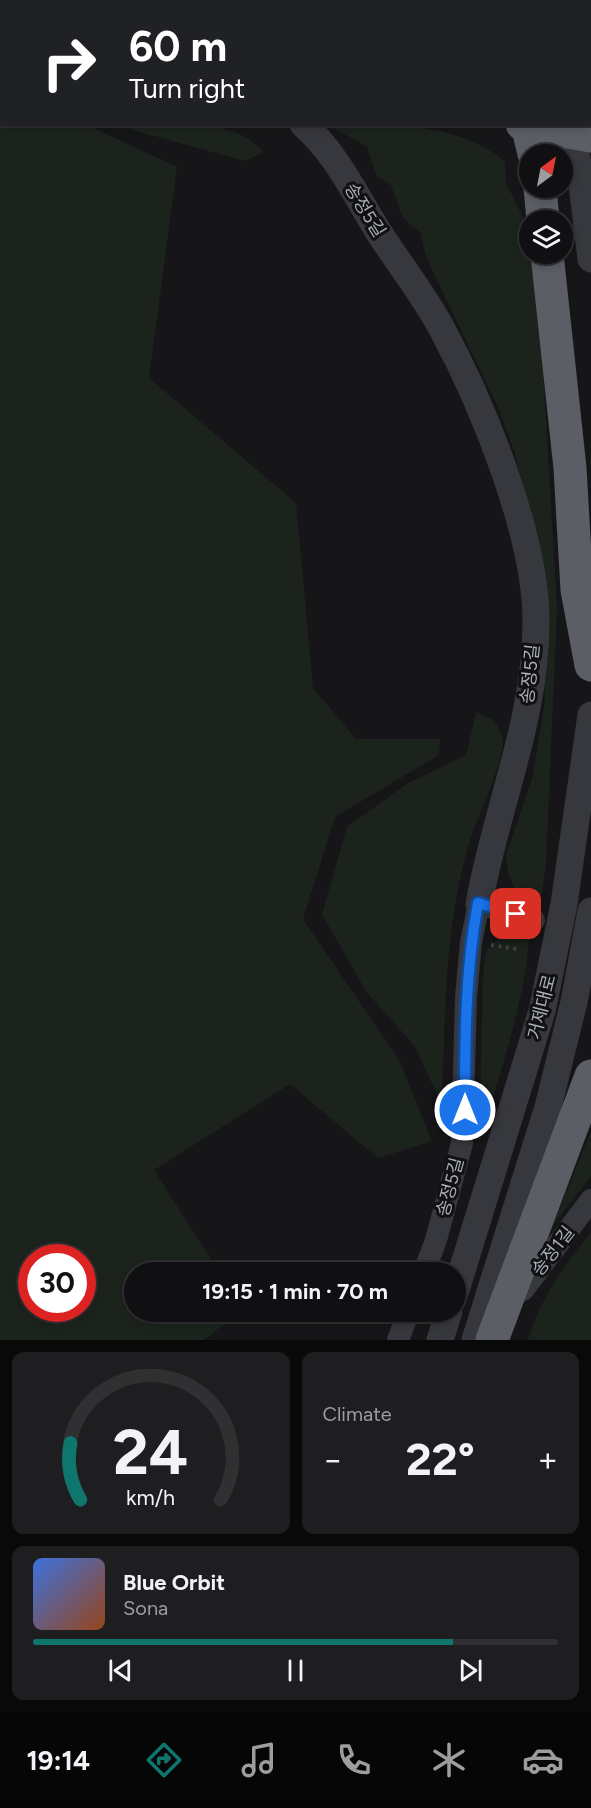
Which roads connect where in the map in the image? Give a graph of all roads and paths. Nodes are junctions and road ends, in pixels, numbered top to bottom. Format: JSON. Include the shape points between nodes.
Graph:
{"nodes":[{"id":1,"x":305,"y":126,"type":"edge"},
{"id":2,"x":527,"y":126,"type":"edge"},
{"id":3,"x":534,"y":126,"type":"edge"},
{"id":4,"x":570,"y":126,"type":"edge"},
{"id":5,"x":591,"y":136,"type":"edge"},
{"id":6,"x":532,"y":144,"type":"edge"},
{"id":7,"x":591,"y":259,"type":"edge"},
{"id":8,"x":548,"y":264,"type":"edge"},
{"id":9,"x":591,"y":665,"type":"edge"},
{"id":10,"x":591,"y":715,"type":"edge"},
{"id":11,"x":478,"y":903,"type":"junction"},
{"id":12,"x":591,"y":911,"type":"edge"},
{"id":13,"x":534,"y":920,"type":"dead end"},
{"id":14,"x":591,"y":1076,"type":"edge"},
{"id":15,"x":591,"y":1200,"type":"edge"},
{"id":16,"x":428,"y":1262,"type":"edge"},
{"id":17,"x":465,"y":1262,"type":"edge"},
{"id":18,"x":509,"y":1296,"type":"junction"},
{"id":19,"x":405,"y":1322,"type":"edge"},
{"id":20,"x":446,"y":1322,"type":"edge"},
{"id":21,"x":398,"y":1340,"type":"edge"},
{"id":22,"x":440,"y":1340,"type":"edge"},
{"id":23,"x":475,"y":1340,"type":"edge"},
{"id":24,"x":492,"y":1340,"type":"edge"}],
"edges":[{"from":1,"to":11,"type":"street","name":"송정5길","via":[[333,157],[442,328],[489,435],[531,564],[536,620],[525,725],[489,849]]},
{"from":2,"to":6,"type":"highway"},
{"from":3,"to":5,"type":"highway","bridge":true},
{"from":4,"to":7,"type":"street"},
{"from":8,"to":9,"type":"highway","via":[[570,468],[577,590]]},
{"from":10,"to":17,"type":"street","name":"거제대로","via":[[564,904],[542,1011]]},
{"from":11,"to":13,"type":"street"},
{"from":11,"to":16,"type":"street","name":"송정5길","via":[[465,997],[462,1143]]},
{"from":12,"to":23,"type":"street","name":"거제대로","via":[[548,1107]]},
{"from":14,"to":18,"type":"highway"},
{"from":15,"to":18,"type":"street","name":"송정1길","via":[[523,1290]]},
{"from":18,"to":24,"type":"highway"},
{"from":19,"to":21,"type":"street"},
{"from":20,"to":22,"type":"street"}]}
